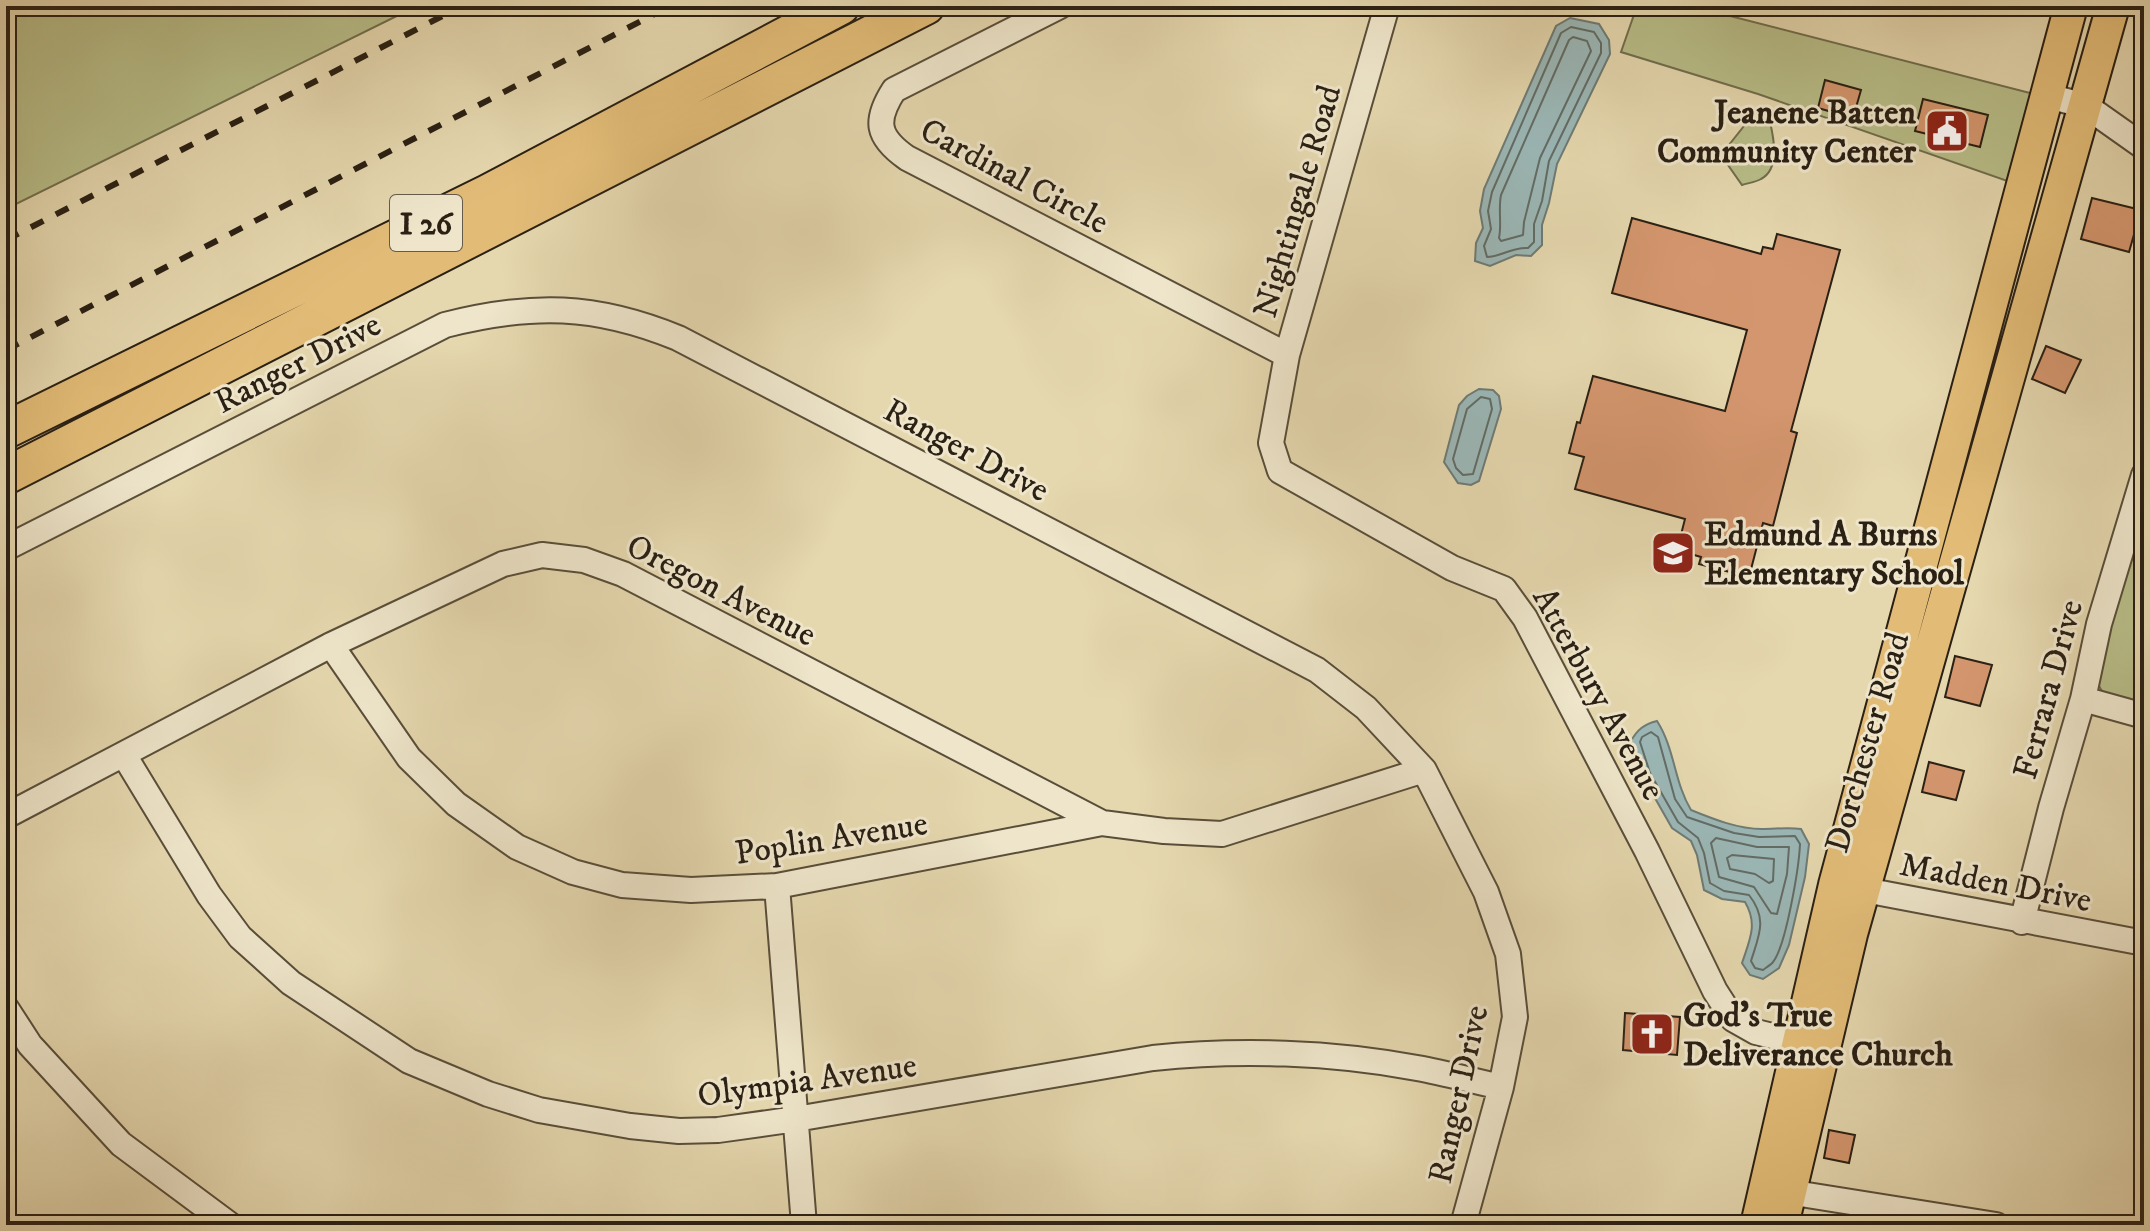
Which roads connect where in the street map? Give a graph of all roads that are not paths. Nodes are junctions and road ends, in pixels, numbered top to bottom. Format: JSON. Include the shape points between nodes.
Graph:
{"nodes":[{"id":1,"x":841,"y":6,"type":"edge"},
{"id":2,"x":926,"y":6,"type":"edge"},
{"id":3,"x":1060,"y":6,"type":"edge"},
{"id":4,"x":1387,"y":6,"type":"edge"},
{"id":5,"x":2071,"y":6,"type":"edge"},
{"id":6,"x":2113,"y":6,"type":"edge"},
{"id":7,"x":2048,"y":96,"type":"junction"},
{"id":8,"x":2086,"y":106,"type":"junction"},
{"id":9,"x":2144,"y":147,"type":"edge"},
{"id":10,"x":1287,"y":355,"type":"junction"},
{"id":11,"x":1277,"y":417,"type":"joint"},
{"id":12,"x":6,"y":430,"type":"edge"},
{"id":13,"x":2144,"y":475,"type":"edge"},
{"id":14,"x":6,"y":476,"type":"edge"},
{"id":15,"x":6,"y":548,"type":"edge"},
{"id":16,"x":331,"y":645,"type":"junction"},
{"id":17,"x":2083,"y":699,"type":"junction"},
{"id":18,"x":2144,"y":716,"type":"edge"},
{"id":19,"x":124,"y":755,"type":"junction"},
{"id":20,"x":1424,"y":770,"type":"junction"},
{"id":21,"x":6,"y":816,"type":"edge"},
{"id":22,"x":1102,"y":823,"type":"junction"},
{"id":23,"x":777,"y":886,"type":"junction"},
{"id":24,"x":1849,"y":888,"type":"junction"},
{"id":25,"x":2022,"y":922,"type":"junction"},
{"id":26,"x":2144,"y":943,"type":"edge"},
{"id":27,"x":6,"y":1008,"type":"edge"},
{"id":28,"x":1811,"y":1045,"type":"junction"},
{"id":29,"x":1501,"y":1087,"type":"junction"},
{"id":30,"x":796,"y":1119,"type":"junction"},
{"id":31,"x":1778,"y":1191,"type":"junction"},
{"id":32,"x":230,"y":1225,"type":"edge"},
{"id":33,"x":804,"y":1225,"type":"edge"},
{"id":34,"x":1463,"y":1225,"type":"edge"},
{"id":35,"x":1757,"y":1225,"type":"edge"},
{"id":36,"x":1782,"y":1225,"type":"edge"},
{"id":37,"x":1996,"y":1225,"type":"edge"}],
"edges":[{"from":1,"to":12,"type":"highway","number":"I 26","via":[[488,193]]},
{"from":2,"to":14,"type":"highway","number":"I 26"},
{"from":3,"to":10,"type":"street","name":"Cardinal Circle","via":[[894,90],[879,125],[888,145]]},
{"from":4,"to":10,"type":"street","name":"Nightingale Road"},
{"from":5,"to":7,"type":"main road","name":"Dorchester Road"},
{"from":6,"to":8,"type":"main road","name":"Dorchester Road"},
{"from":7,"to":8,"type":"street"},
{"from":7,"to":24,"type":"main road","name":"Dorchester Road"},
{"from":8,"to":9,"type":"street"},
{"from":8,"to":24,"type":"main road","name":"Dorchester Road"},
{"from":10,"to":11,"type":"street","name":"Nightingale Road"},
{"from":11,"to":28,"type":"street","name":"Atterbury Avenue","via":[[1271,443],[1280,471],[1452,568],[1504,589],[1525,618],[1733,1019],[1756,1032]]},
{"from":13,"to":17,"type":"street","name":"Ferrara Drive","via":[[2099,624]]},
{"from":15,"to":20,"type":"street","name":"Ranger Drive","via":[[445,325],[512,311],[614,315],[730,364],[1317,670],[1366,708]]},
{"from":16,"to":19,"type":"street","name":"Oregon Avenue"},
{"from":16,"to":22,"type":"street","name":"Oregon Avenue","via":[[503,564],[542,555],[584,560],[623,574]]},
{"from":16,"to":23,"type":"street","name":"Poplin Avenue","via":[[409,758],[456,804],[517,847],[573,872],[622,885],[691,890]]},
{"from":17,"to":18,"type":"street"},
{"from":17,"to":25,"type":"street","name":"Ferrara Drive"},
{"from":19,"to":21,"type":"street","name":"Oregon Avenue"},
{"from":19,"to":30,"type":"street","name":"Olympia Avenue","via":[[240,937],[291,983],[409,1061],[539,1110],[630,1126],[718,1130]]},
{"from":20,"to":22,"type":"street","name":"Oregon Avenue","via":[[1222,834]]},
{"from":20,"to":29,"type":"street","name":"Ranger Drive","via":[[1486,892],[1508,954],[1515,1017]]},
{"from":22,"to":23,"type":"street","name":"Poplin Avenue"},
{"from":23,"to":30,"type":"street"},
{"from":24,"to":25,"type":"street","name":"Madden Drive"},
{"from":24,"to":28,"type":"main road","name":"Dorchester Road"},
{"from":25,"to":26,"type":"street","name":"Madden Drive"},
{"from":27,"to":32,"type":"street","via":[[30,1045],[121,1144]]},
{"from":28,"to":31,"type":"main road","name":"Dorchester Road"},
{"from":29,"to":30,"type":"street","name":"Olympia Avenue","via":[[1415,1067],[1304,1055],[1197,1053]]},
{"from":29,"to":34,"type":"street","name":"Ranger Drive"},
{"from":30,"to":33,"type":"street"},
{"from":31,"to":35,"type":"main road","name":"Dorchester Road"},
{"from":31,"to":36,"type":"main road","name":"Dorchester Road"},
{"from":31,"to":37,"type":"street"}]}
